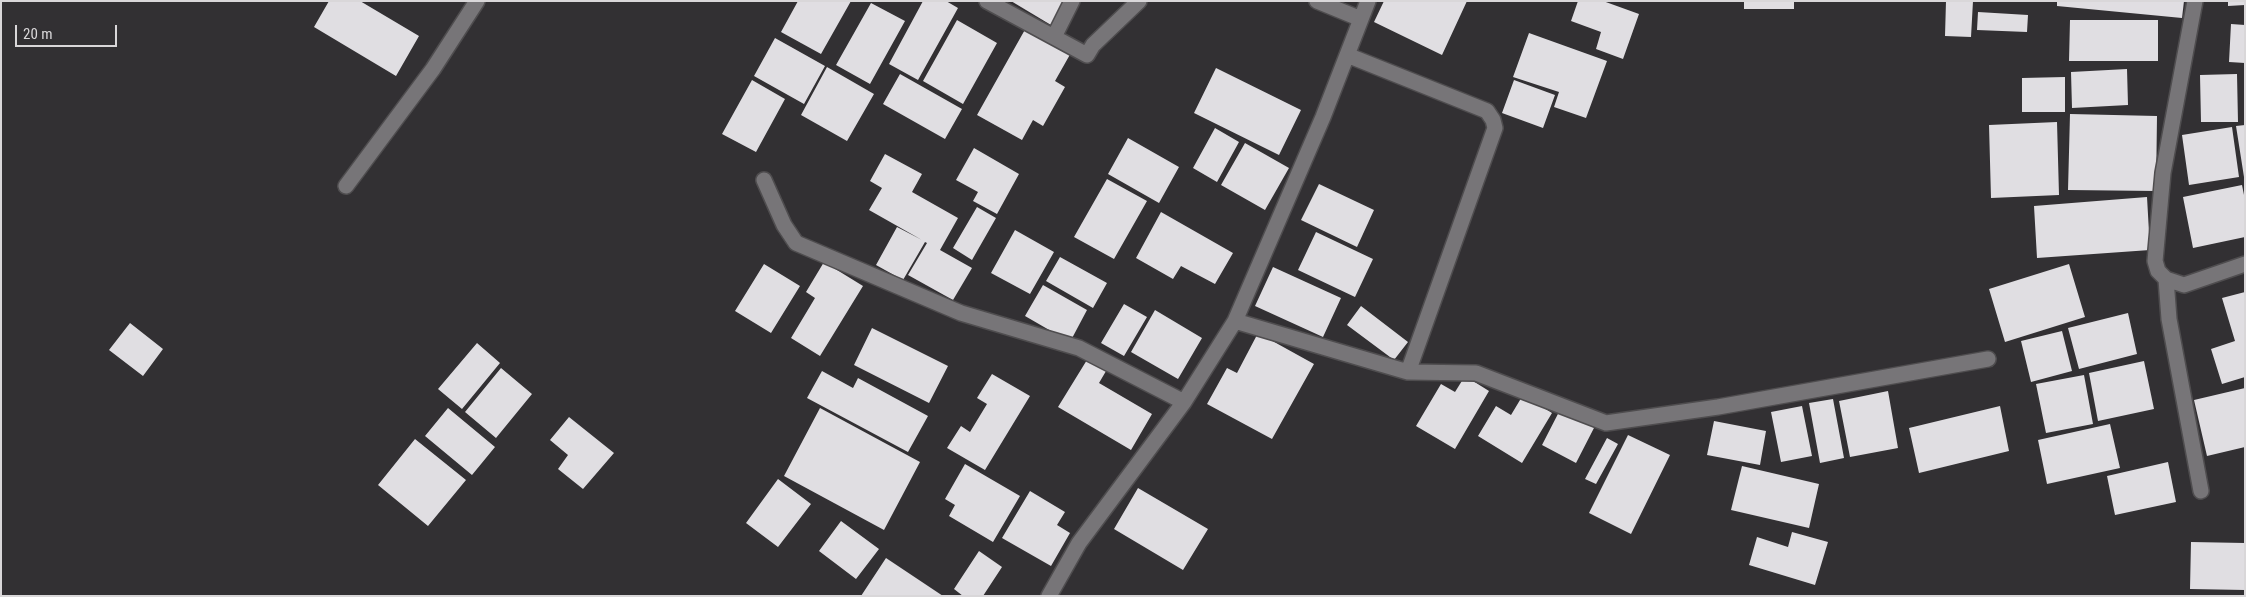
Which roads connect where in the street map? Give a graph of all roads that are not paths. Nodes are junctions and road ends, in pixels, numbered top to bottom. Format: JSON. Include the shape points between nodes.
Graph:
{"nodes":[{"id":1,"x":477,"y":1,"type":"edge"},
{"id":2,"x":987,"y":1,"type":"edge"},
{"id":3,"x":1072,"y":1,"type":"edge"},
{"id":4,"x":1138,"y":1,"type":"edge"},
{"id":5,"x":1317,"y":1,"type":"edge"},
{"id":6,"x":1368,"y":1,"type":"edge"},
{"id":7,"x":2195,"y":1,"type":"edge"},
{"id":8,"x":1361,"y":19,"type":"junction"},
{"id":9,"x":1054,"y":37,"type":"junction"},
{"id":10,"x":1347,"y":55,"type":"junction"},
{"id":11,"x":764,"y":180,"type":"dead end"},
{"id":12,"x":346,"y":186,"type":"dead end"},
{"id":13,"x":2245,"y":264,"type":"edge"},
{"id":14,"x":2166,"y":279,"type":"junction"},
{"id":15,"x":1235,"y":321,"type":"junction"},
{"id":16,"x":1988,"y":359,"type":"dead end"},
{"id":17,"x":1408,"y":372,"type":"junction"},
{"id":18,"x":1184,"y":402,"type":"junction"},
{"id":19,"x":2201,"y":491,"type":"dead end"},
{"id":20,"x":1049,"y":596,"type":"edge"}],
"edges":[{"from":1,"to":12,"type":"street","via":[[433,69]]},
{"from":2,"to":9,"type":"street"},
{"from":3,"to":9,"type":"street"},
{"from":4,"to":9,"type":"street","via":[[1093,45],[1087,55]]},
{"from":5,"to":8,"type":"street"},
{"from":6,"to":8,"type":"street"},
{"from":7,"to":14,"type":"street","via":[[2163,173],[2155,261],[2158,272]]},
{"from":8,"to":10,"type":"street"},
{"from":10,"to":15,"type":"street"},
{"from":10,"to":17,"type":"street","via":[[1487,111],[1494,120],[1495,128]]},
{"from":11,"to":18,"type":"street","via":[[784,225],[796,243],[961,313],[1079,348]]},
{"from":13,"to":14,"type":"street","via":[[2184,285]]},
{"from":14,"to":19,"type":"street","via":[[2169,318]]},
{"from":15,"to":17,"type":"street"},
{"from":15,"to":18,"type":"street"},
{"from":16,"to":17,"type":"street","via":[[1718,407],[1606,423],[1476,373]]},
{"from":18,"to":20,"type":"street","via":[[1078,543]]}]}
